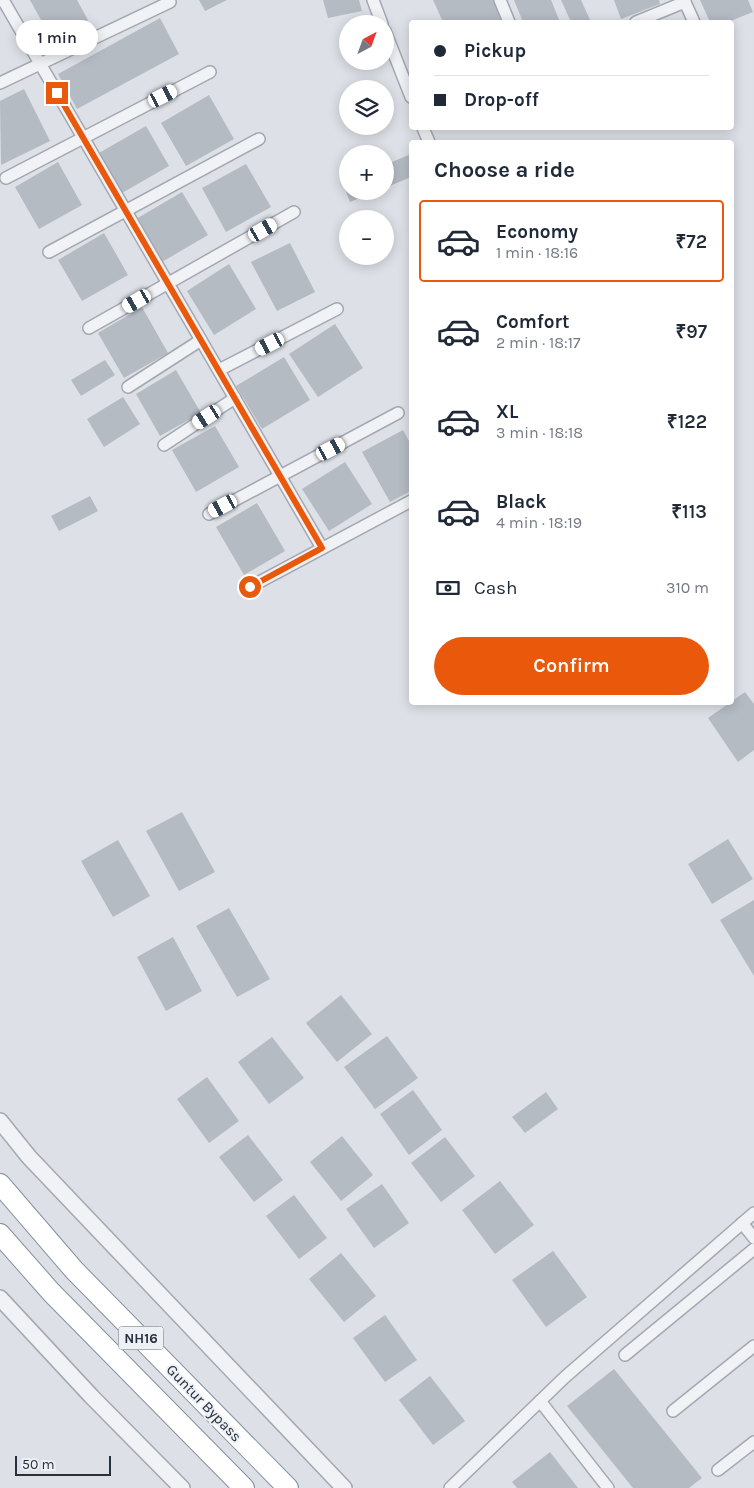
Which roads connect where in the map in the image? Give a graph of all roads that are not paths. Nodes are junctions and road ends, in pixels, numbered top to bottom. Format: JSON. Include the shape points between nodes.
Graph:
{"nodes":[{"id":1,"x":3,"y":0,"type":"edge"},
{"id":2,"x":169,"y":0,"type":"edge"},
{"id":3,"x":372,"y":0,"type":"edge"},
{"id":4,"x":500,"y":0,"type":"edge"},
{"id":5,"x":684,"y":1,"type":"edge"},
{"id":6,"x":378,"y":15,"type":"edge"},
{"id":7,"x":507,"y":20,"type":"edge"},
{"id":8,"x":641,"y":20,"type":"edge"},
{"id":9,"x":693,"y":20,"type":"edge"},
{"id":10,"x":394,"y":54,"type":"edge"},
{"id":11,"x":40,"y":63,"type":"junction"},
{"id":12,"x":210,"y":72,"type":"dead end"},
{"id":13,"x":0,"y":83,"type":"edge"},
{"id":14,"x":409,"y":92,"type":"edge"},
{"id":15,"x":83,"y":138,"type":"junction"},
{"id":16,"x":259,"y":139,"type":"dead end"},
{"id":17,"x":6,"y":178,"type":"dead end"},
{"id":18,"x":126,"y":211,"type":"junction"},
{"id":19,"x":294,"y":212,"type":"dead end"},
{"id":20,"x":50,"y":252,"type":"dead end"},
{"id":21,"x":168,"y":283,"type":"junction"},
{"id":22,"x":337,"y":309,"type":"dead end"},
{"id":23,"x":89,"y":328,"type":"dead end"},
{"id":24,"x":201,"y":340,"type":"junction"},
{"id":25,"x":219,"y":370,"type":"junction"},
{"id":26,"x":128,"y":386,"type":"dead end"},
{"id":27,"x":235,"y":398,"type":"junction"},
{"id":28,"x":398,"y":414,"type":"dead end"},
{"id":29,"x":164,"y":445,"type":"dead end"},
{"id":30,"x":280,"y":476,"type":"junction"},
{"id":31,"x":409,"y":502,"type":"edge"},
{"id":32,"x":209,"y":514,"type":"dead end"},
{"id":33,"x":322,"y":548,"type":"junction"},
{"id":34,"x":250,"y":587,"type":"dead end"},
{"id":35,"x":0,"y":1121,"type":"edge"},
{"id":36,"x":0,"y":1184,"type":"edge"},
{"id":37,"x":754,"y":1213,"type":"edge"},
{"id":38,"x":742,"y":1224,"type":"junction"},
{"id":39,"x":0,"y":1234,"type":"edge"},
{"id":40,"x":754,"y":1238,"type":"edge"},
{"id":41,"x":754,"y":1249,"type":"edge"},
{"id":42,"x":0,"y":1298,"type":"edge"},
{"id":43,"x":754,"y":1346,"type":"edge"},
{"id":44,"x":624,"y":1355,"type":"dead end"},
{"id":45,"x":540,"y":1401,"type":"junction"},
{"id":46,"x":673,"y":1411,"type":"dead end"},
{"id":47,"x":754,"y":1442,"type":"edge"},
{"id":48,"x":718,"y":1470,"type":"dead end"},
{"id":49,"x":182,"y":1488,"type":"edge"},
{"id":50,"x":244,"y":1488,"type":"edge"},
{"id":51,"x":288,"y":1488,"type":"edge"},
{"id":52,"x":344,"y":1488,"type":"edge"},
{"id":53,"x":450,"y":1488,"type":"edge"},
{"id":54,"x":608,"y":1488,"type":"edge"}],
"edges":[{"from":1,"to":11,"type":"street"},
{"from":2,"to":11,"type":"street"},
{"from":3,"to":6,"type":"street"},
{"from":4,"to":7,"type":"street"},
{"from":5,"to":8,"type":"street"},
{"from":5,"to":9,"type":"street"},
{"from":10,"to":14,"type":"street"},
{"from":11,"to":13,"type":"street"},
{"from":11,"to":15,"type":"street"},
{"from":12,"to":15,"type":"street"},
{"from":15,"to":17,"type":"street"},
{"from":15,"to":18,"type":"street"},
{"from":16,"to":18,"type":"street"},
{"from":18,"to":20,"type":"street"},
{"from":18,"to":21,"type":"street"},
{"from":19,"to":21,"type":"street"},
{"from":21,"to":23,"type":"street"},
{"from":21,"to":24,"type":"street"},
{"from":22,"to":25,"type":"street"},
{"from":24,"to":25,"type":"street"},
{"from":24,"to":26,"type":"street"},
{"from":25,"to":27,"type":"street"},
{"from":27,"to":29,"type":"street"},
{"from":27,"to":30,"type":"street"},
{"from":28,"to":30,"type":"street"},
{"from":30,"to":32,"type":"street"},
{"from":30,"to":33,"type":"street"},
{"from":31,"to":33,"type":"street"},
{"from":33,"to":34,"type":"street"},
{"from":35,"to":52,"type":"street","via":[[36,1164]]},
{"from":36,"to":51,"type":"highway","name":"Guntur Bypass","number":"NH16","via":[[74,1270]]},
{"from":37,"to":38,"type":"street"},
{"from":38,"to":40,"type":"street"},
{"from":38,"to":45,"type":"street"},
{"from":39,"to":50,"type":"highway","name":"Guntur Bypass","number":"NH16","via":[[52,1292]]},
{"from":41,"to":44,"type":"street"},
{"from":42,"to":49,"type":"street"},
{"from":43,"to":46,"type":"street"},
{"from":45,"to":53,"type":"street"},
{"from":45,"to":54,"type":"street"},
{"from":47,"to":48,"type":"street"}]}
